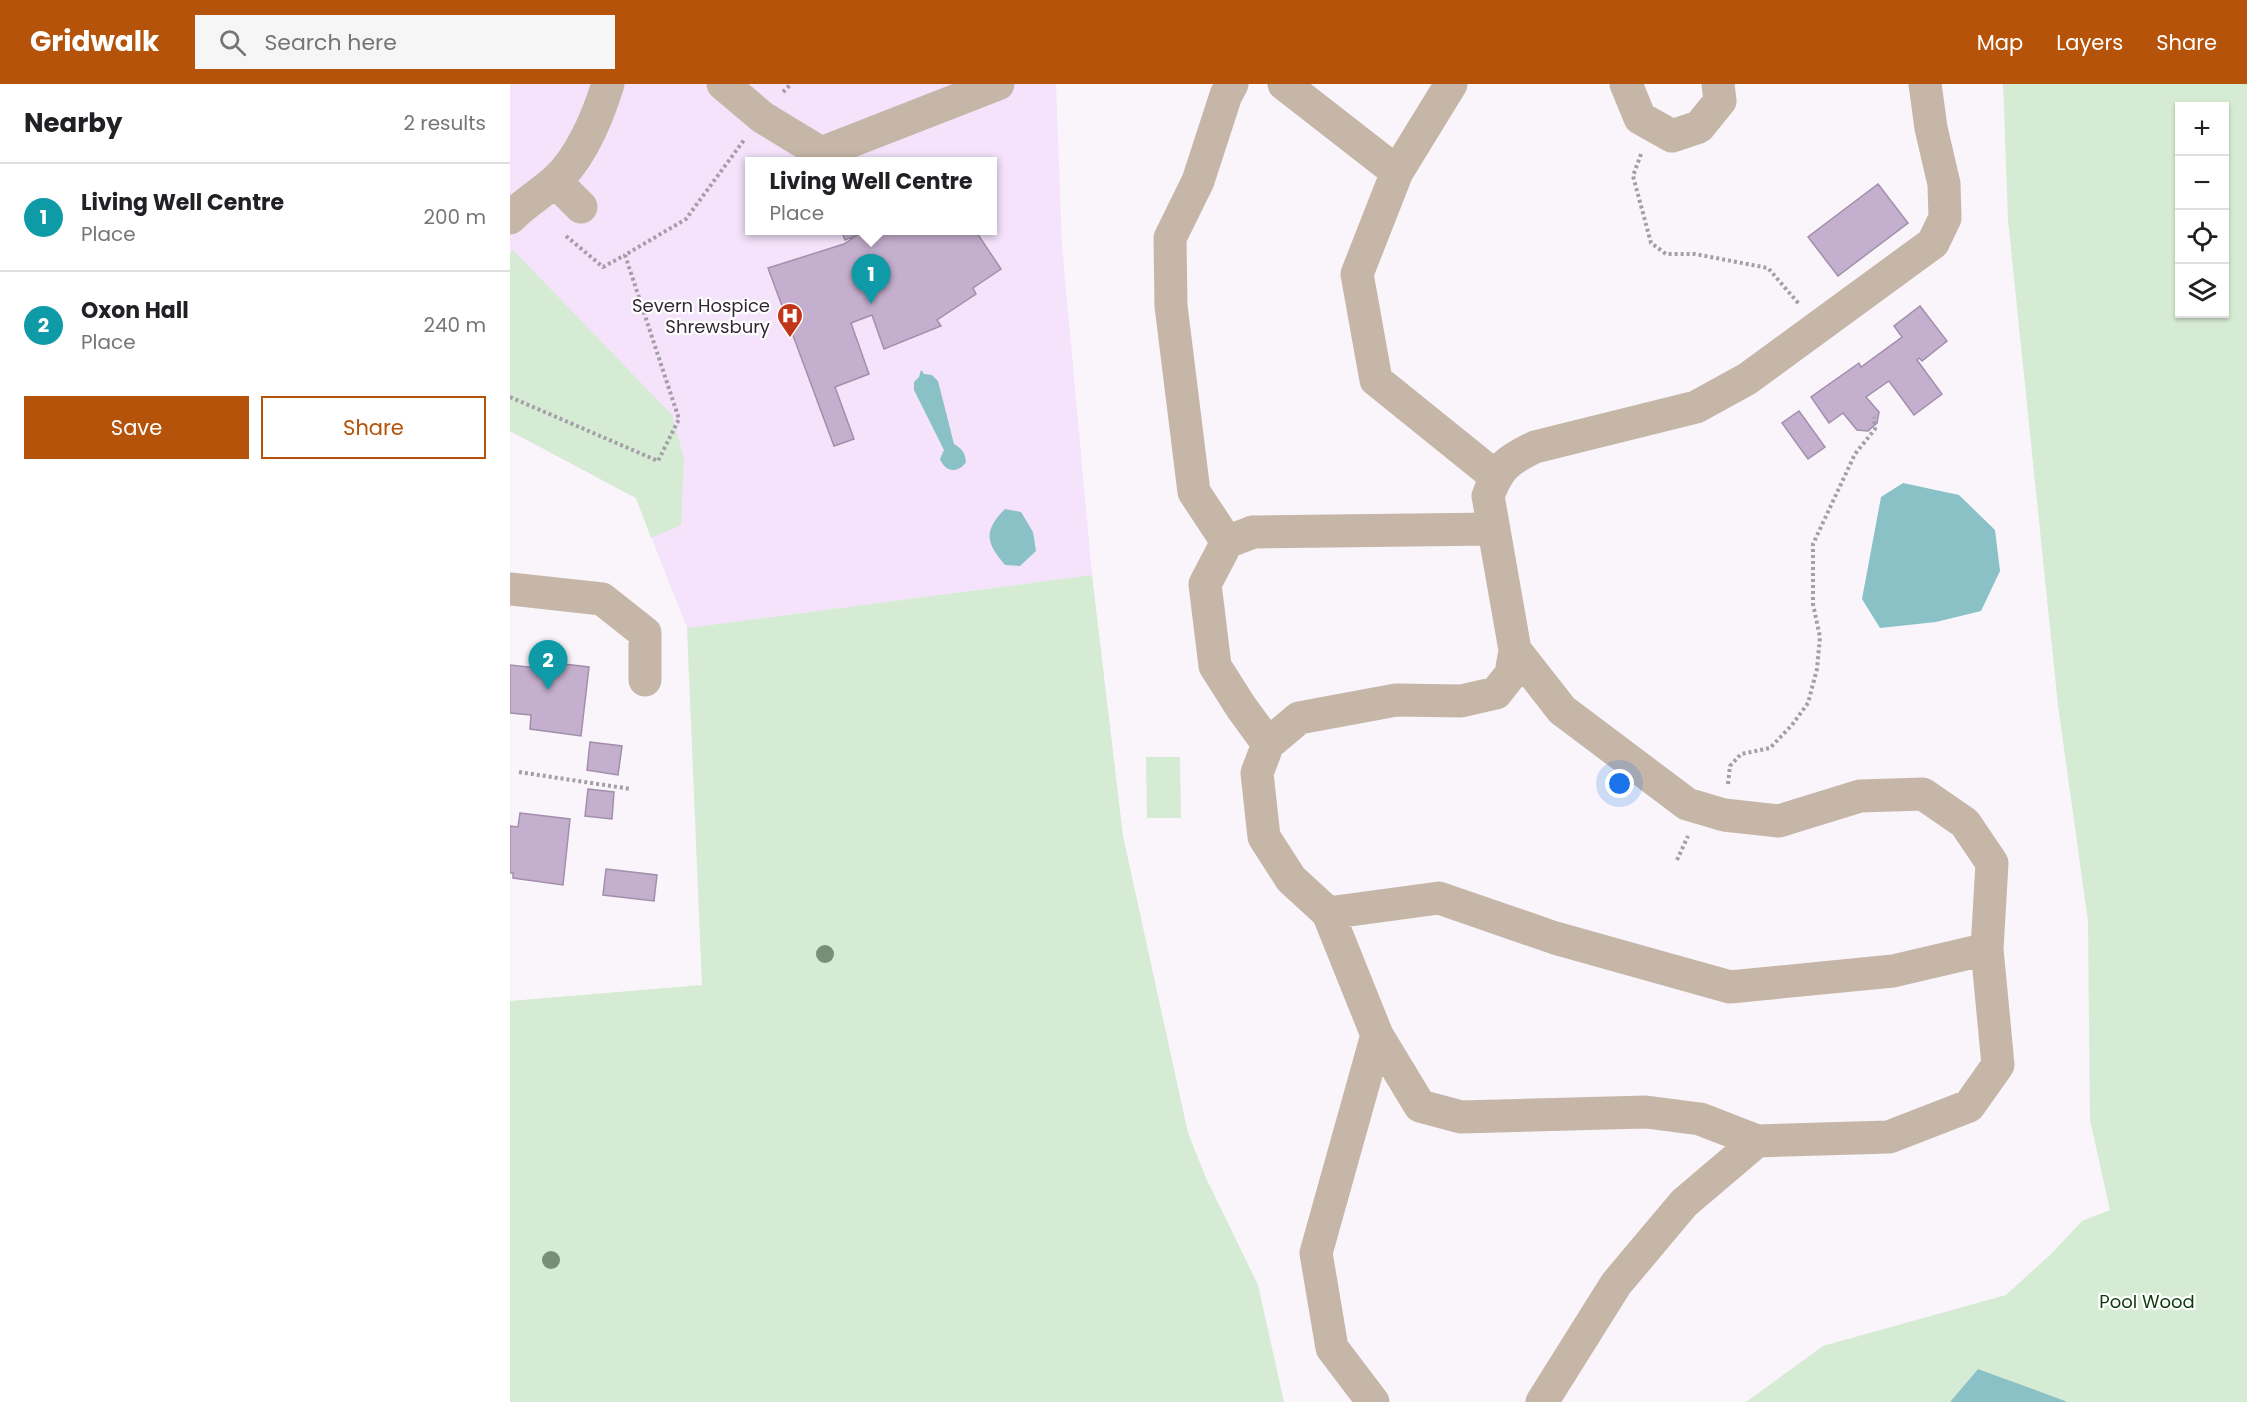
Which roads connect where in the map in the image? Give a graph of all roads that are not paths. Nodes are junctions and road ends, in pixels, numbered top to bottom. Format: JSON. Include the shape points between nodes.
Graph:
{"nodes":[{"id":1,"x":608,"y":84,"type":"edge"},
{"id":2,"x":723,"y":84,"type":"edge"},
{"id":3,"x":998,"y":84,"type":"edge"},
{"id":4,"x":1232,"y":84,"type":"edge"},
{"id":5,"x":1284,"y":84,"type":"edge"},
{"id":6,"x":1451,"y":84,"type":"edge"},
{"id":7,"x":1626,"y":84,"type":"edge"},
{"id":8,"x":1718,"y":84,"type":"edge"},
{"id":9,"x":1925,"y":84,"type":"edge"},
{"id":10,"x":1397,"y":172,"type":"junction"},
{"id":11,"x":555,"y":181,"type":"junction"},
{"id":12,"x":514,"y":205,"type":"edge"},
{"id":13,"x":581,"y":207,"type":"dead end"},
{"id":14,"x":1495,"y":476,"type":"junction"},
{"id":15,"x":1494,"y":529,"type":"junction"},
{"id":16,"x":1227,"y":542,"type":"junction"},
{"id":17,"x":510,"y":589,"type":"edge"},
{"id":18,"x":1515,"y":650,"type":"junction"},
{"id":19,"x":645,"y":680,"type":"dead end"},
{"id":20,"x":1268,"y":744,"type":"junction"},
{"id":21,"x":1328,"y":913,"type":"junction"},
{"id":22,"x":1987,"y":950,"type":"junction"},
{"id":23,"x":1377,"y":1035,"type":"junction"},
{"id":24,"x":1757,"y":1141,"type":"junction"},
{"id":25,"x":1372,"y":1402,"type":"edge"},
{"id":26,"x":1542,"y":1402,"type":"edge"}],
"edges":[{"from":1,"to":11,"type":"street","via":[[602,105],[575,158]]},
{"from":2,"to":3,"type":"street","via":[[762,117],[821,153]]},
{"from":4,"to":16,"type":"street","via":[[1198,181],[1170,238],[1171,306],[1194,492]]},
{"from":5,"to":10,"type":"street"},
{"from":6,"to":10,"type":"street"},
{"from":7,"to":8,"type":"street","via":[[1640,118],[1672,136],[1699,127],[1720,101]]},
{"from":9,"to":14,"type":"street","via":[[1944,184],[1945,218],[1933,243],[1747,379],[1696,407],[1535,447],[1512,458]]},
{"from":10,"to":14,"type":"street","via":[[1357,274],[1376,380]]},
{"from":11,"to":12,"type":"street"},
{"from":11,"to":13,"type":"street"},
{"from":14,"to":15,"type":"street","via":[[1488,495]]},
{"from":15,"to":16,"type":"street","via":[[1253,532]]},
{"from":15,"to":18,"type":"street"},
{"from":16,"to":20,"type":"street","via":[[1205,584],[1215,666]]},
{"from":17,"to":19,"type":"street","via":[[602,599],[645,633]]},
{"from":18,"to":20,"type":"street","via":[[1511,674],[1496,693],[1461,701],[1396,700],[1299,717]]},
{"from":18,"to":22,"type":"street","via":[[1562,710],[1687,804],[1724,815],[1779,821],[1860,796],[1923,794],[1965,823],[1992,863]]},
{"from":20,"to":21,"type":"street","via":[[1257,773],[1264,837],[1291,879]]},
{"from":21,"to":22,"type":"street","via":[[1439,898],[1555,938],[1730,987],[1893,971]]},
{"from":21,"to":23,"type":"street"},
{"from":22,"to":24,"type":"street","via":[[1998,1065],[1969,1106],[1889,1137]]},
{"from":23,"to":24,"type":"street","via":[[1420,1106],[1461,1117],[1646,1112],[1700,1119]]},
{"from":23,"to":25,"type":"street","via":[[1316,1253],[1332,1348]]},
{"from":24,"to":26,"type":"street","via":[[1684,1203],[1616,1284]]}]}
